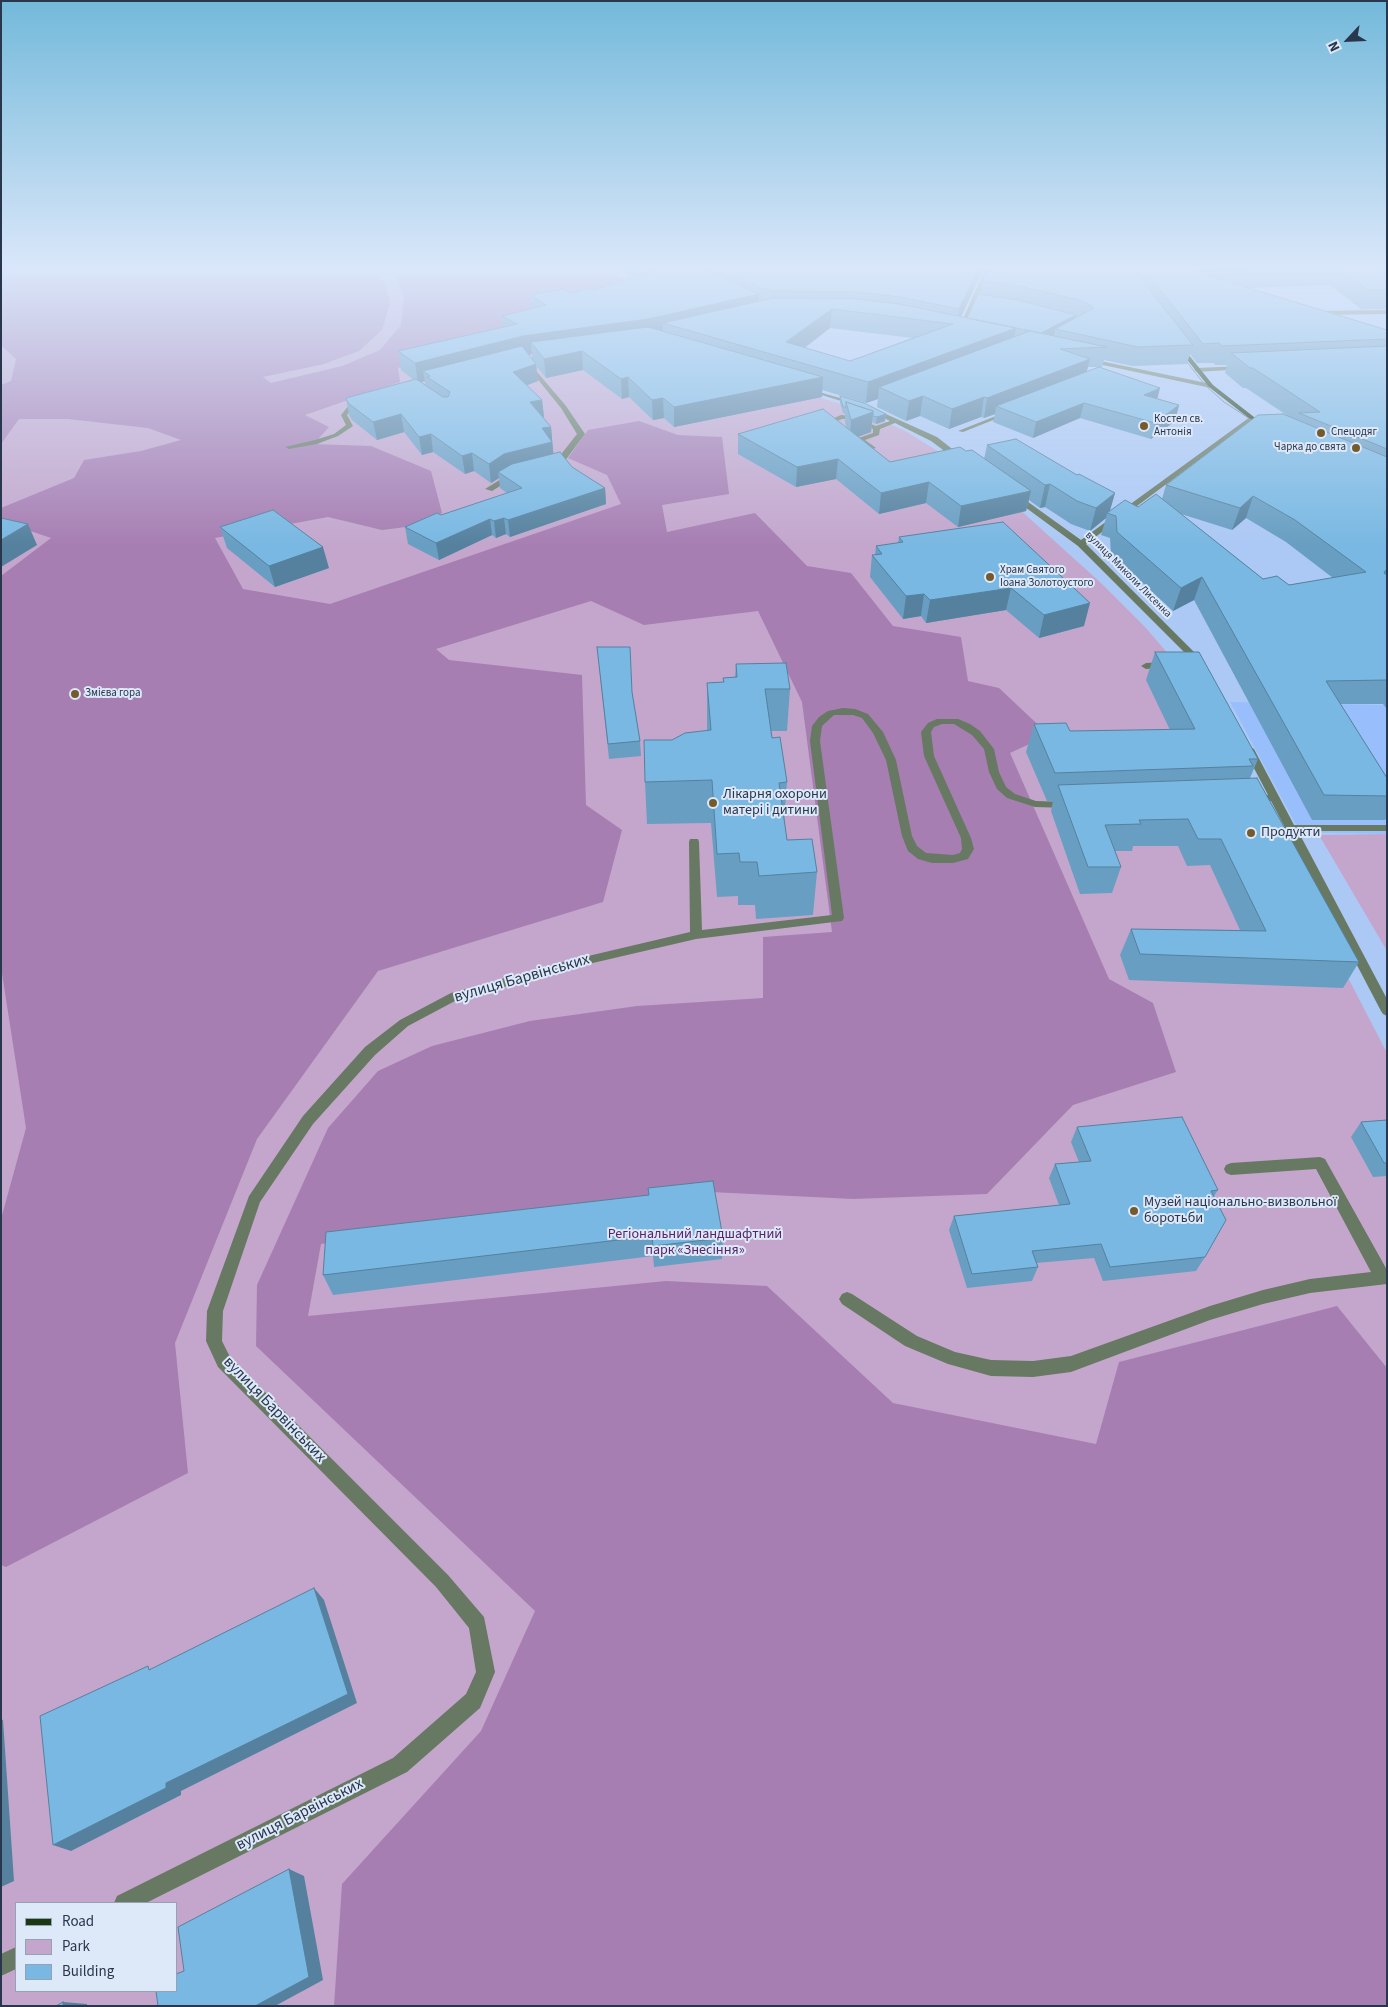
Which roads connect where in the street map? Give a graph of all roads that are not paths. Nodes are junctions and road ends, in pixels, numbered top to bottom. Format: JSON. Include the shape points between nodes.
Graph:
{"nodes":[{"id":1,"x":525,"y":359,"type":"junction"},
{"id":2,"x":528,"y":359,"type":"edge"},
{"id":3,"x":1079,"y":359,"type":"edge"},
{"id":4,"x":1189,"y":359,"type":"edge"},
{"id":5,"x":516,"y":361,"type":"edge"},
{"id":6,"x":1248,"y":367,"type":"edge"},
{"id":7,"x":1122,"y":368,"type":"junction"},
{"id":8,"x":1197,"y":370,"type":"junction"},
{"id":9,"x":1107,"y":375,"type":"edge"},
{"id":10,"x":1211,"y":386,"type":"junction"},
{"id":11,"x":800,"y":387,"type":"edge"},
{"id":12,"x":370,"y":399,"type":"edge"},
{"id":13,"x":879,"y":402,"type":"edge"},
{"id":14,"x":866,"y":407,"type":"junction"},
{"id":15,"x":1016,"y":410,"type":"edge"},
{"id":16,"x":1252,"y":418,"type":"junction"},
{"id":17,"x":896,"y":421,"type":"junction"},
{"id":18,"x":811,"y":428,"type":"edge"},
{"id":19,"x":876,"y":428,"type":"junction"},
{"id":20,"x":961,"y":431,"type":"dead end"},
{"id":21,"x":1277,"y":431,"type":"edge"},
{"id":22,"x":290,"y":447,"type":"dead end"},
{"id":23,"x":880,"y":454,"type":"edge"},
{"id":24,"x":965,"y":461,"type":"edge"},
{"id":25,"x":539,"y":469,"type":"edge"},
{"id":26,"x":519,"y":474,"type":"edge"},
{"id":27,"x":489,"y":489,"type":"dead end"},
{"id":28,"x":1005,"y":489,"type":"edge"},
{"id":29,"x":1081,"y":544,"type":"junction"},
{"id":30,"x":1146,"y":666,"type":"dead end"},
{"id":31,"x":1244,"y":740,"type":"edge"},
{"id":32,"x":1274,"y":798,"type":"junction"},
{"id":33,"x":1242,"y":799,"type":"edge"},
{"id":34,"x":1077,"y":805,"type":"edge"},
{"id":35,"x":1290,"y":828,"type":"junction"},
{"id":36,"x":1387,"y":828,"type":"edge"},
{"id":37,"x":694,"y":842,"type":"dead end"},
{"id":38,"x":696,"y":935,"type":"junction"},
{"id":39,"x":1387,"y":1011,"type":"edge"},
{"id":40,"x":1231,"y":1169,"type":"dead end"},
{"id":41,"x":1385,"y":1278,"type":"edge"},
{"id":42,"x":847,"y":1299,"type":"dead end"},
{"id":43,"x":126,"y":1902,"type":"edge"},
{"id":44,"x":15,"y":1958,"type":"edge"},
{"id":45,"x":1,"y":1965,"type":"edge"}],
"edges":[{"from":1,"to":2,"type":"street"},
{"from":1,"to":5,"type":"street"},
{"from":1,"to":25,"type":"street","via":[[564,407],[581,434],[558,464]]},
{"from":3,"to":7,"type":"street"},
{"from":4,"to":8,"type":"main road"},
{"from":6,"to":8,"type":"street"},
{"from":7,"to":9,"type":"street"},
{"from":7,"to":10,"type":"street"},
{"from":8,"to":10,"type":"main road"},
{"from":10,"to":16,"type":"main road"},
{"from":11,"to":14,"type":"street"},
{"from":12,"to":22,"type":"street","via":[[348,409],[344,415],[350,426],[317,442]]},
{"from":13,"to":14,"type":"street"},
{"from":14,"to":17,"type":"street"},
{"from":15,"to":20,"type":"street"},
{"from":16,"to":21,"type":"main road"},
{"from":16,"to":29,"type":"street"},
{"from":17,"to":19,"type":"street"},
{"from":17,"to":24,"type":"street","via":[[934,439]]},
{"from":18,"to":19,"type":"street","via":[[848,417]]},
{"from":19,"to":23,"type":"street","via":[[877,434],[860,439]]},
{"from":26,"to":27,"type":"street"},
{"from":28,"to":29,"type":"street","name":"вулиця Миколи Лисенка"},
{"from":29,"to":30,"type":"street","name":"вулиця Миколи Лисенка","via":[[1202,666]]},
{"from":31,"to":32,"type":"street"},
{"from":32,"to":33,"type":"street"},
{"from":32,"to":35,"type":"street"},
{"from":34,"to":38,"type":"street","name":"вулиця Барвінських","via":[[1035,804],[1011,796],[1002,789],[989,749],[976,733],[955,720],[940,721],[926,732],[929,756],[968,849],[964,856],[953,859],[922,856],[912,848],[907,836],[891,760],[878,732],[865,716],[855,712],[831,714],[822,719],[815,741],[838,918]]},
{"from":35,"to":36,"type":"street"},
{"from":35,"to":39,"type":"street"},
{"from":37,"to":38,"type":"street"},
{"from":38,"to":43,"type":"street","name":"вулиця Барвінських","via":[[568,965],[451,998],[404,1023],[370,1051],[308,1120],[254,1200],[215,1311],[214,1341],[224,1362],[442,1581],[477,1624],[486,1672],[474,1701],[400,1765]]},
{"from":40,"to":41,"type":"street","via":[[1320,1163]]},
{"from":41,"to":42,"type":"street","via":[[1310,1286],[1263,1297],[1071,1364],[1034,1369],[991,1368],[954,1359],[911,1340]]},
{"from":44,"to":45,"type":"street"}]}
